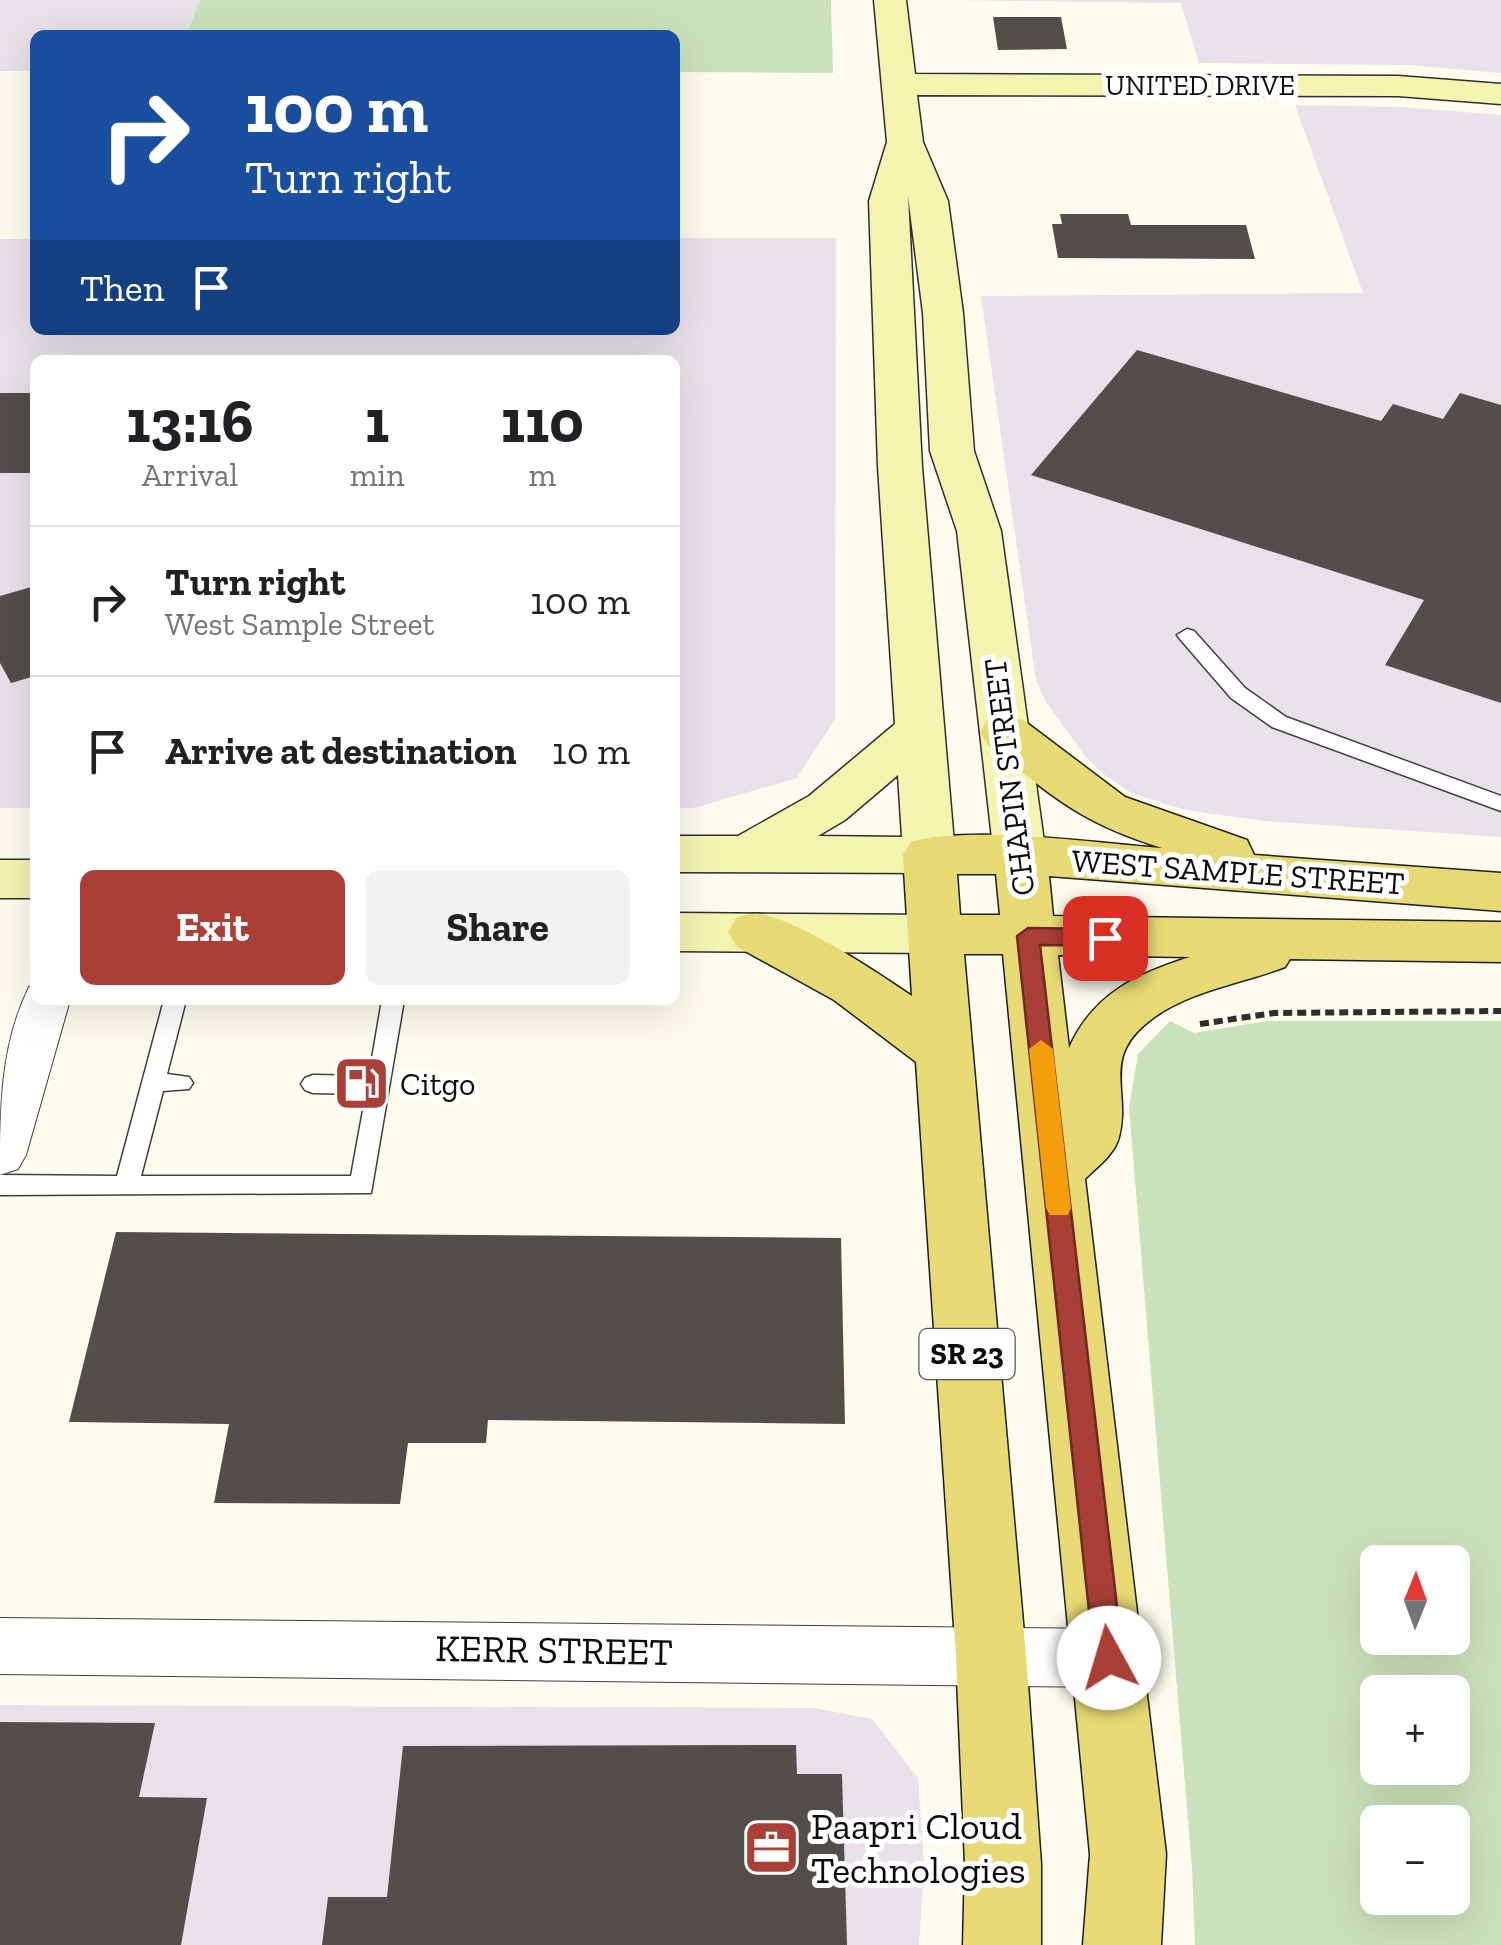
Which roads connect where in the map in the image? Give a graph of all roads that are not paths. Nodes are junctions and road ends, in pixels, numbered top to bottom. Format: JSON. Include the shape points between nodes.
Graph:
{"nodes":[{"id":1,"x":890,"y":0,"type":"edge"},
{"id":2,"x":899,"y":84,"type":"junction"},
{"id":3,"x":1501,"y":94,"type":"edge"},
{"id":4,"x":908,"y":201,"type":"junction"},
{"id":5,"x":1187,"y":635,"type":"dead end"},
{"id":6,"x":919,"y":730,"type":"junction"},
{"id":7,"x":1005,"y":732,"type":"junction"},
{"id":8,"x":1501,"y":804,"type":"edge"},
{"id":9,"x":680,"y":854,"type":"edge"},
{"id":10,"x":747,"y":854,"type":"junction"},
{"id":11,"x":929,"y":855,"type":"junction"},
{"id":12,"x":1020,"y":856,"type":"junction"},
{"id":13,"x":1278,"y":875,"type":"junction"},
{"id":14,"x":0,"y":879,"type":"edge"},
{"id":15,"x":30,"y":879,"type":"edge"},
{"id":16,"x":1501,"y":892,"type":"edge"},
{"id":17,"x":680,"y":932,"type":"edge"},
{"id":18,"x":755,"y":932,"type":"junction"},
{"id":19,"x":935,"y":934,"type":"junction"},
{"id":20,"x":1028,"y":936,"type":"junction"},
{"id":21,"x":1296,"y":940,"type":"junction"},
{"id":22,"x":1501,"y":942,"type":"edge"},
{"id":23,"x":45,"y":1005,"type":"edge"},
{"id":24,"x":174,"y":1005,"type":"edge"},
{"id":25,"x":392,"y":1005,"type":"edge"},
{"id":26,"x":944,"y":1052,"type":"junction"},
{"id":27,"x":153,"y":1082,"type":"junction"},
{"id":28,"x":181,"y":1082,"type":"dead end"},
{"id":29,"x":313,"y":1084,"type":"dead end"},
{"id":30,"x":379,"y":1084,"type":"junction"},
{"id":31,"x":0,"y":1155,"type":"edge"},
{"id":32,"x":1055,"y":1171,"type":"junction"},
{"id":33,"x":0,"y":1186,"type":"edge"},
{"id":34,"x":126,"y":1186,"type":"junction"},
{"id":35,"x":0,"y":1646,"type":"edge"},
{"id":36,"x":991,"y":1656,"type":"junction"},
{"id":37,"x":1109,"y":1658,"type":"junction"},
{"id":38,"x":1002,"y":1945,"type":"edge"},
{"id":39,"x":1122,"y":1945,"type":"edge"}],
"edges":[{"from":1,"to":2,"type":"main road","name":"CHAPIN STREET"},
{"from":2,"to":3,"type":"main road","name":"UNITED DRIVE","via":[[1398,86]]},
{"from":2,"to":4,"type":"main road","name":"CHAPIN STREET"},
{"from":4,"to":6,"type":"main road","name":"CHAPIN STREET","via":[[900,467]]},
{"from":4,"to":7,"type":"main road","name":"CHAPIN STREET","via":[[943,313],[952,451],[979,531]]},
{"from":5,"to":8,"type":"lane","via":[[1238,693],[1279,722]]},
{"from":6,"to":10,"type":"main road","via":[[827,808]]},
{"from":6,"to":11,"type":"main road","name":"CHAPIN STREET"},
{"from":7,"to":12,"type":"main road","name":"CHAPIN STREET"},
{"from":7,"to":13,"type":"main road","via":[[1092,801]]},
{"from":9,"to":10,"type":"main road","name":"WEST SAMPLE STREET"},
{"from":10,"to":11,"type":"main road","name":"WEST SAMPLE STREET"},
{"from":11,"to":12,"type":"main road","name":"WEST SAMPLE STREET"},
{"from":11,"to":19,"type":"main road","name":"CHAPIN STREET","number":"SR 23"},
{"from":12,"to":13,"type":"main road","name":"WEST SAMPLE STREET"},
{"from":12,"to":20,"type":"main road","name":"CHAPIN STREET"},
{"from":13,"to":16,"type":"main road","name":"WEST SAMPLE STREET"},
{"from":14,"to":15,"type":"main road"},
{"from":17,"to":18,"type":"main road","name":"WEST SAMPLE STREET"},
{"from":18,"to":19,"type":"main road","name":"WEST SAMPLE STREET"},
{"from":18,"to":26,"type":"main road","via":[[866,990]]},
{"from":19,"to":20,"type":"main road","name":"WEST SAMPLE STREET"},
{"from":19,"to":26,"type":"main road","name":"CHAPIN STREET","number":"SR 23"},
{"from":20,"to":21,"type":"main road","name":"WEST SAMPLE STREET"},
{"from":20,"to":32,"type":"main road","name":"CHAPIN STREET"},
{"from":21,"to":22,"type":"main road","name":"WEST SAMPLE STREET"},
{"from":21,"to":32,"type":"main road","via":[[1154,992],[1120,1013],[1099,1044],[1090,1137]]},
{"from":23,"to":31,"type":"street"},
{"from":24,"to":27,"type":"lane"},
{"from":25,"to":30,"type":"lane"},
{"from":26,"to":36,"type":"main road","name":"CHAPIN STREET","number":"SR 23"},
{"from":27,"to":28,"type":"lane"},
{"from":27,"to":34,"type":"lane"},
{"from":29,"to":30,"type":"lane"},
{"from":30,"to":34,"type":"lane","via":[[362,1186]]},
{"from":32,"to":37,"type":"main road","name":"CHAPIN STREET"},
{"from":33,"to":34,"type":"lane"},
{"from":35,"to":36,"type":"street","name":"KERR STREET"},
{"from":36,"to":37,"type":"street","name":"KERR STREET"},
{"from":36,"to":38,"type":"main road","number":"SR 23"},
{"from":37,"to":39,"type":"main road","name":"CHAPIN STREET","via":[[1128,1854]]}]}
